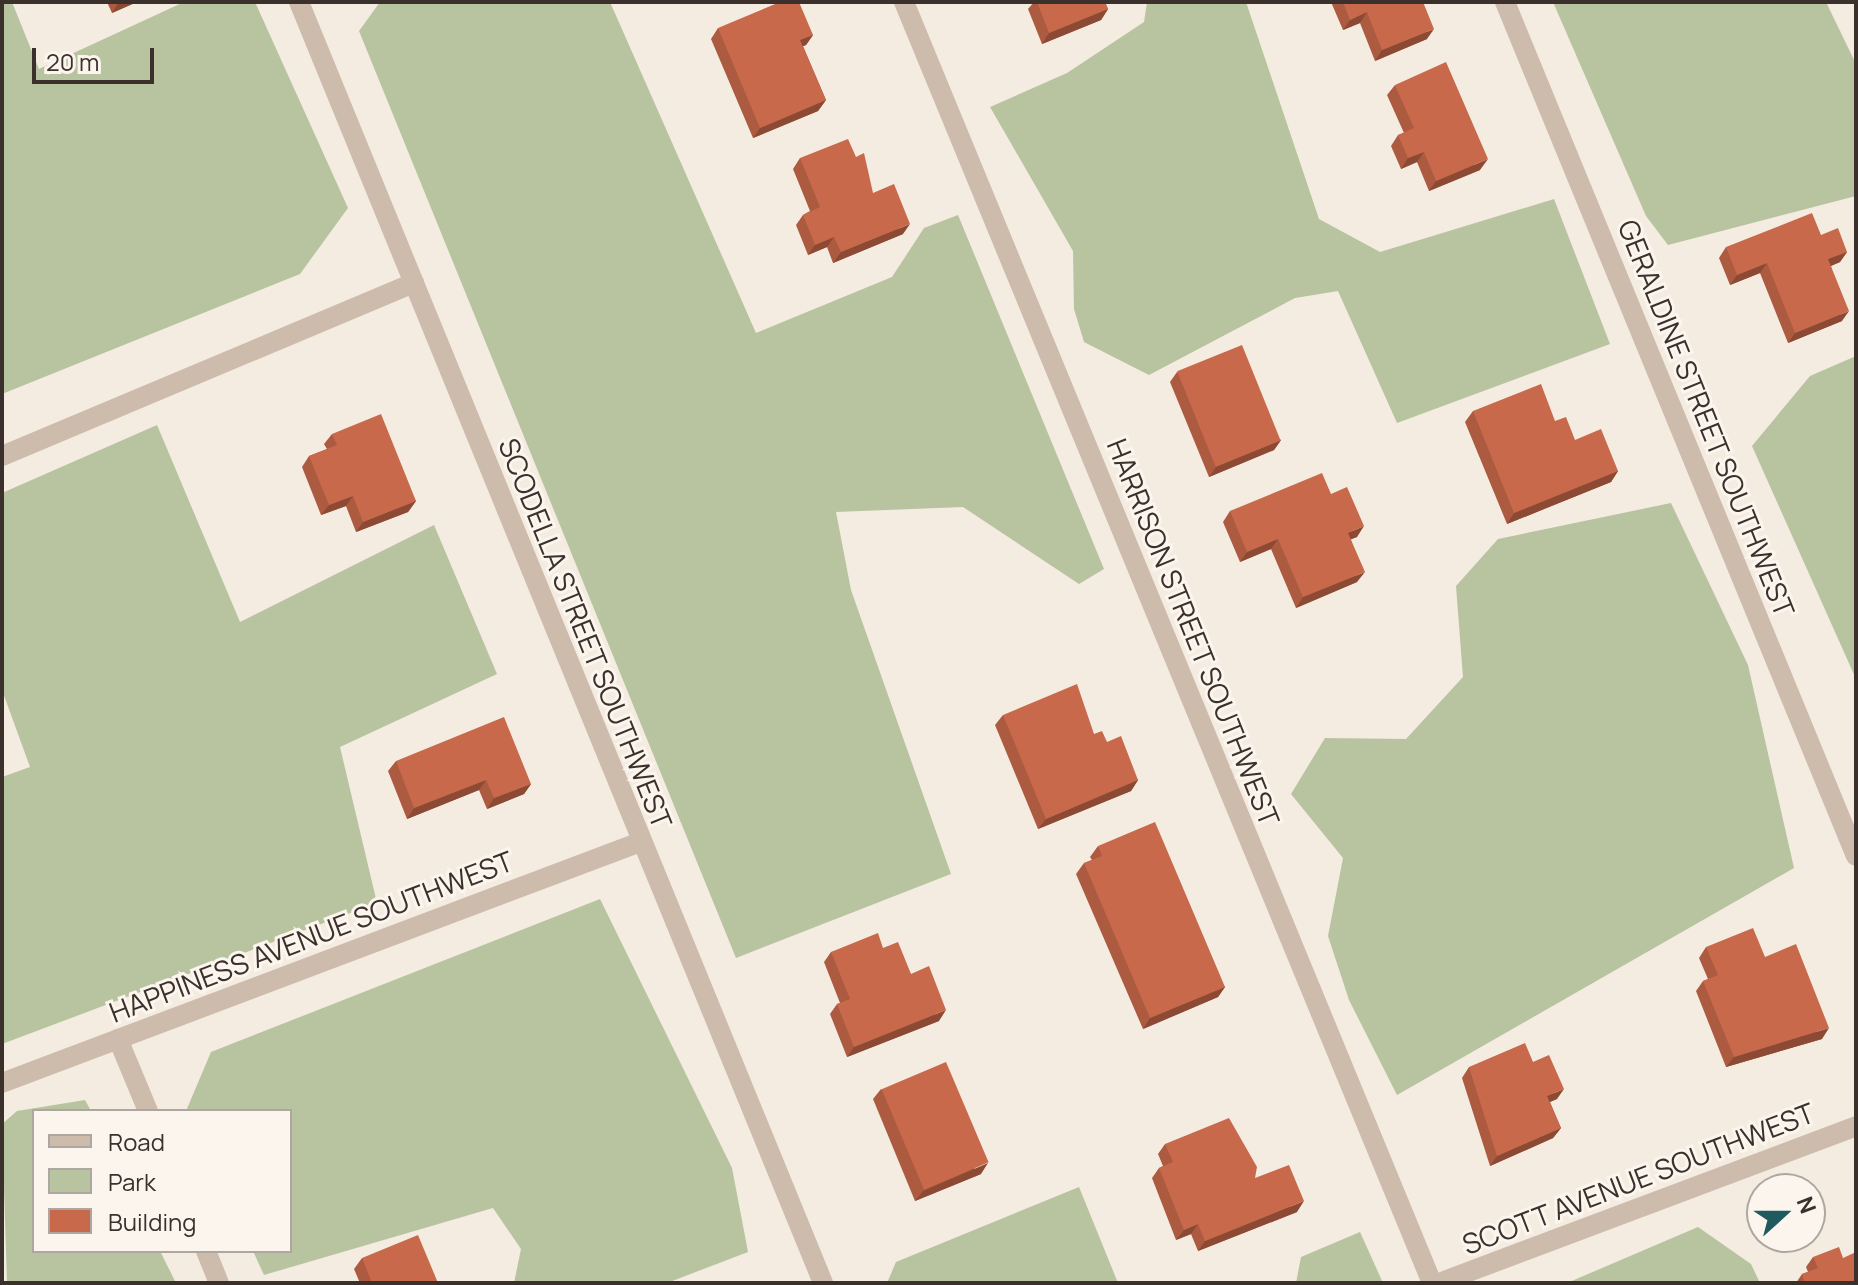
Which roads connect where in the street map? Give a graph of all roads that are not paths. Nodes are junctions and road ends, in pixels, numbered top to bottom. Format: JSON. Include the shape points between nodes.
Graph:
{"nodes":[{"id":1,"x":299,"y":2,"type":"edge"},
{"id":2,"x":904,"y":2,"type":"edge"},
{"id":3,"x":1505,"y":2,"type":"edge"},
{"id":4,"x":414,"y":283,"type":"junction"},
{"id":5,"x":2,"y":456,"type":"edge"},
{"id":6,"x":640,"y":842,"type":"junction"},
{"id":7,"x":1856,"y":856,"type":"edge"},
{"id":8,"x":118,"y":1039,"type":"junction"},
{"id":9,"x":2,"y":1083,"type":"edge"},
{"id":10,"x":147,"y":1109,"type":"edge"},
{"id":11,"x":1856,"y":1126,"type":"edge"},
{"id":12,"x":207,"y":1253,"type":"edge"},
{"id":13,"x":219,"y":1283,"type":"edge"},
{"id":14,"x":823,"y":1283,"type":"edge"},
{"id":15,"x":1432,"y":1283,"type":"edge"},
{"id":16,"x":1439,"y":1283,"type":"edge"}],
"edges":[{"from":1,"to":4,"type":"street","name":"SCODELLA STREET SOUTHWEST"},
{"from":2,"to":15,"type":"street","name":"HARRISON STREET SOUTHWEST"},
{"from":3,"to":7,"type":"street","name":"GERALDINE STREET SOUTHWEST"},
{"from":4,"to":5,"type":"street"},
{"from":4,"to":6,"type":"street","name":"SCODELLA STREET SOUTHWEST"},
{"from":6,"to":8,"type":"street","name":"HAPPINESS AVENUE SOUTHWEST"},
{"from":6,"to":14,"type":"street","name":"SCODELLA STREET SOUTHWEST"},
{"from":8,"to":9,"type":"street","name":"HAPPINESS AVENUE SOUTHWEST"},
{"from":8,"to":10,"type":"street"},
{"from":11,"to":16,"type":"street","name":"SCOTT AVENUE SOUTHWEST"},
{"from":12,"to":13,"type":"street"}]}
